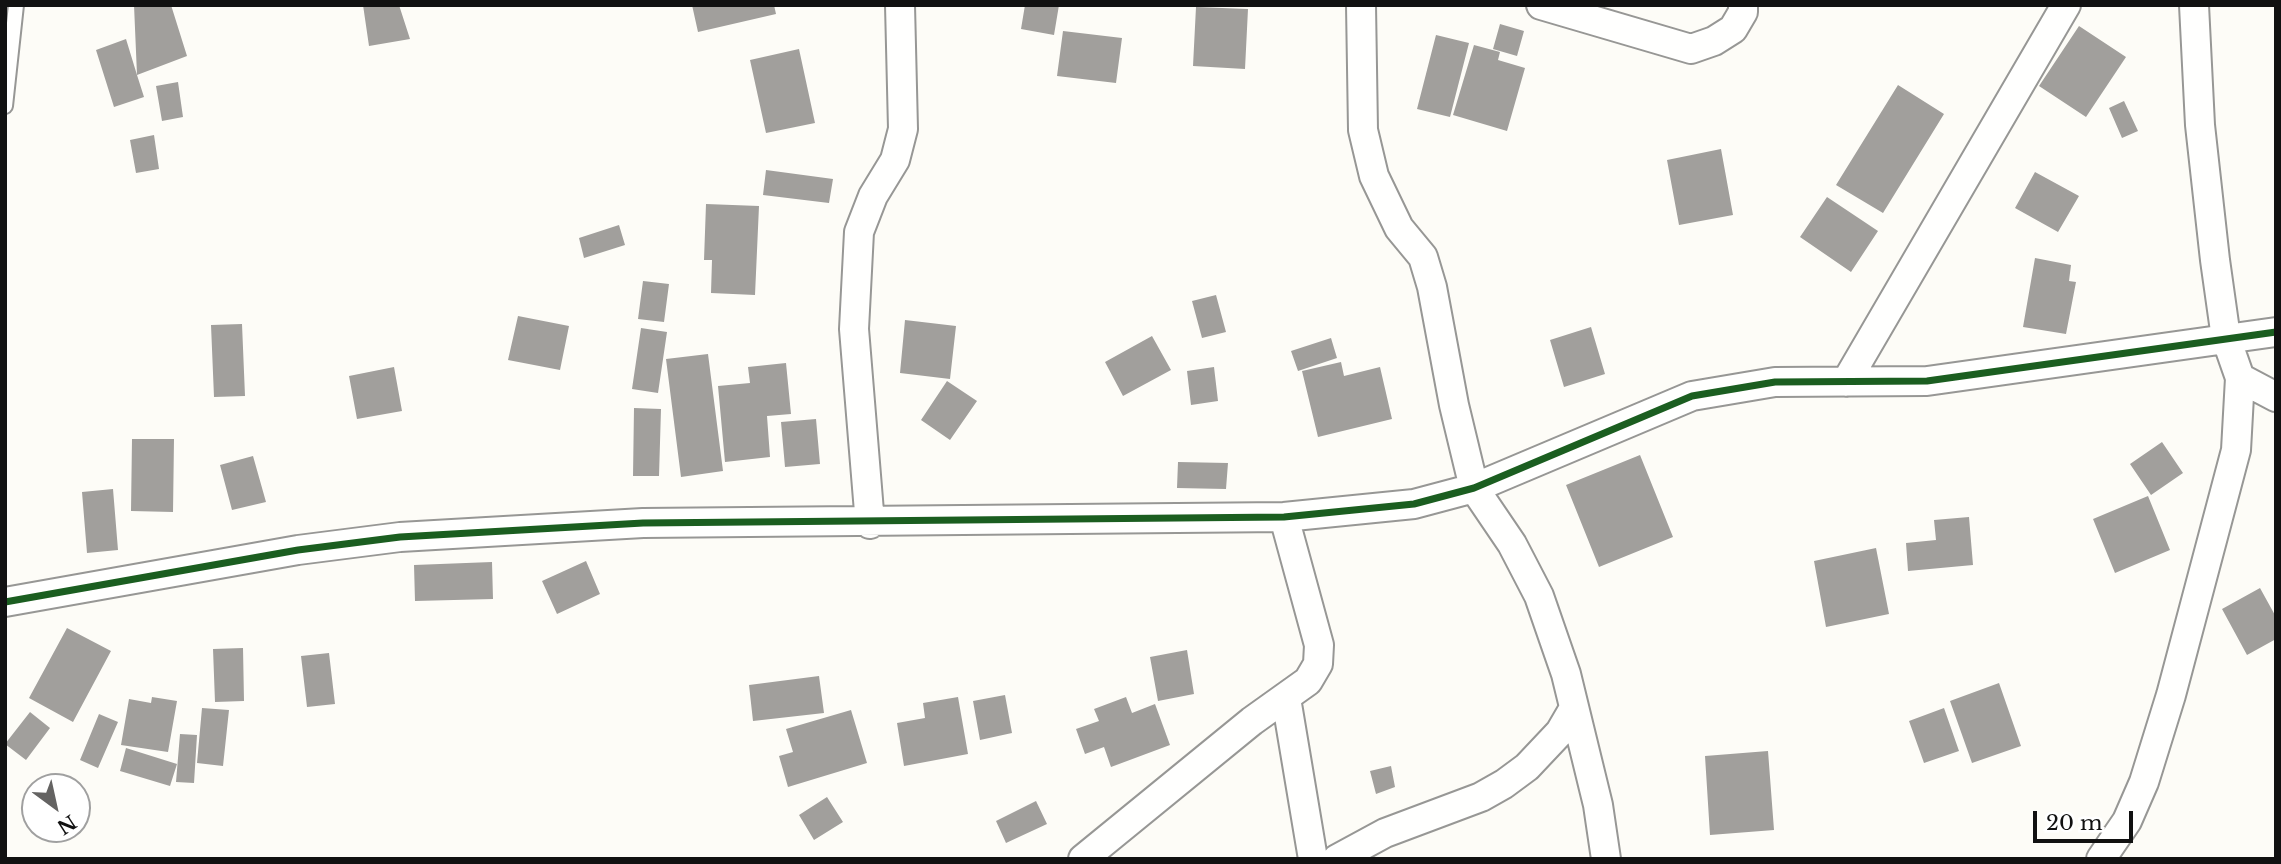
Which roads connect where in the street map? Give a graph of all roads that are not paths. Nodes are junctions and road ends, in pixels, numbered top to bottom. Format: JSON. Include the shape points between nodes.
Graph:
{"nodes":[{"id":1,"x":16,"y":5,"type":"edge"},
{"id":2,"x":900,"y":5,"type":"edge"},
{"id":3,"x":1361,"y":5,"type":"edge"},
{"id":4,"x":1541,"y":5,"type":"edge"},
{"id":5,"x":1743,"y":5,"type":"edge"},
{"id":6,"x":2066,"y":5,"type":"edge"},
{"id":7,"x":2194,"y":5,"type":"edge"},
{"id":8,"x":5,"y":106,"type":"edge"},
{"id":9,"x":2276,"y":332,"type":"edge"},
{"id":10,"x":2226,"y":338,"type":"junction"},
{"id":11,"x":2240,"y":378,"type":"junction"},
{"id":12,"x":1846,"y":382,"type":"junction"},
{"id":13,"x":2276,"y":397,"type":"edge"},
{"id":14,"x":1474,"y":488,"type":"junction"},
{"id":15,"x":1284,"y":517,"type":"junction"},
{"id":16,"x":870,"y":524,"type":"junction"},
{"id":17,"x":5,"y":602,"type":"edge"},
{"id":18,"x":1286,"y":698,"type":"junction"},
{"id":19,"x":1574,"y":708,"type":"junction"},
{"id":20,"x":1083,"y":859,"type":"edge"},
{"id":21,"x":1313,"y":859,"type":"edge"},
{"id":22,"x":1337,"y":859,"type":"edge"},
{"id":23,"x":1606,"y":859,"type":"edge"},
{"id":24,"x":2101,"y":859,"type":"edge"}],
"edges":[{"from":1,"to":8,"type":"lane"},
{"from":2,"to":16,"type":"street","via":[[903,129],[895,160],[873,196],[859,232],[854,329]]},
{"from":3,"to":14,"type":"street","via":[[1363,130],[1374,176],[1399,228],[1423,257]]},
{"from":4,"to":5,"type":"street","via":[[1691,49],[1732,29]]},
{"from":6,"to":12,"type":"street"},
{"from":7,"to":10,"type":"street","via":[[2200,125]]},
{"from":9,"to":10,"type":"street"},
{"from":10,"to":11,"type":"street"},
{"from":10,"to":12,"type":"street","via":[[1927,381]]},
{"from":11,"to":13,"type":"street"},
{"from":11,"to":24,"type":"street","via":[[2236,450],[2171,695],[2144,782],[2127,821]]},
{"from":12,"to":14,"type":"street","via":[[1775,382],[1692,396]]},
{"from":14,"to":15,"type":"street","via":[[1413,504]]},
{"from":14,"to":19,"type":"street","via":[[1512,544],[1539,596]]},
{"from":15,"to":16,"type":"street"},
{"from":15,"to":18,"type":"street","via":[[1319,645],[1318,664],[1308,681]]},
{"from":16,"to":17,"type":"street","via":[[643,523],[400,537],[298,550]]},
{"from":18,"to":20,"type":"street"},
{"from":18,"to":21,"type":"street"},
{"from":19,"to":22,"type":"street","via":[[1560,732],[1504,784],[1385,833]]},
{"from":19,"to":23,"type":"street"}]}
